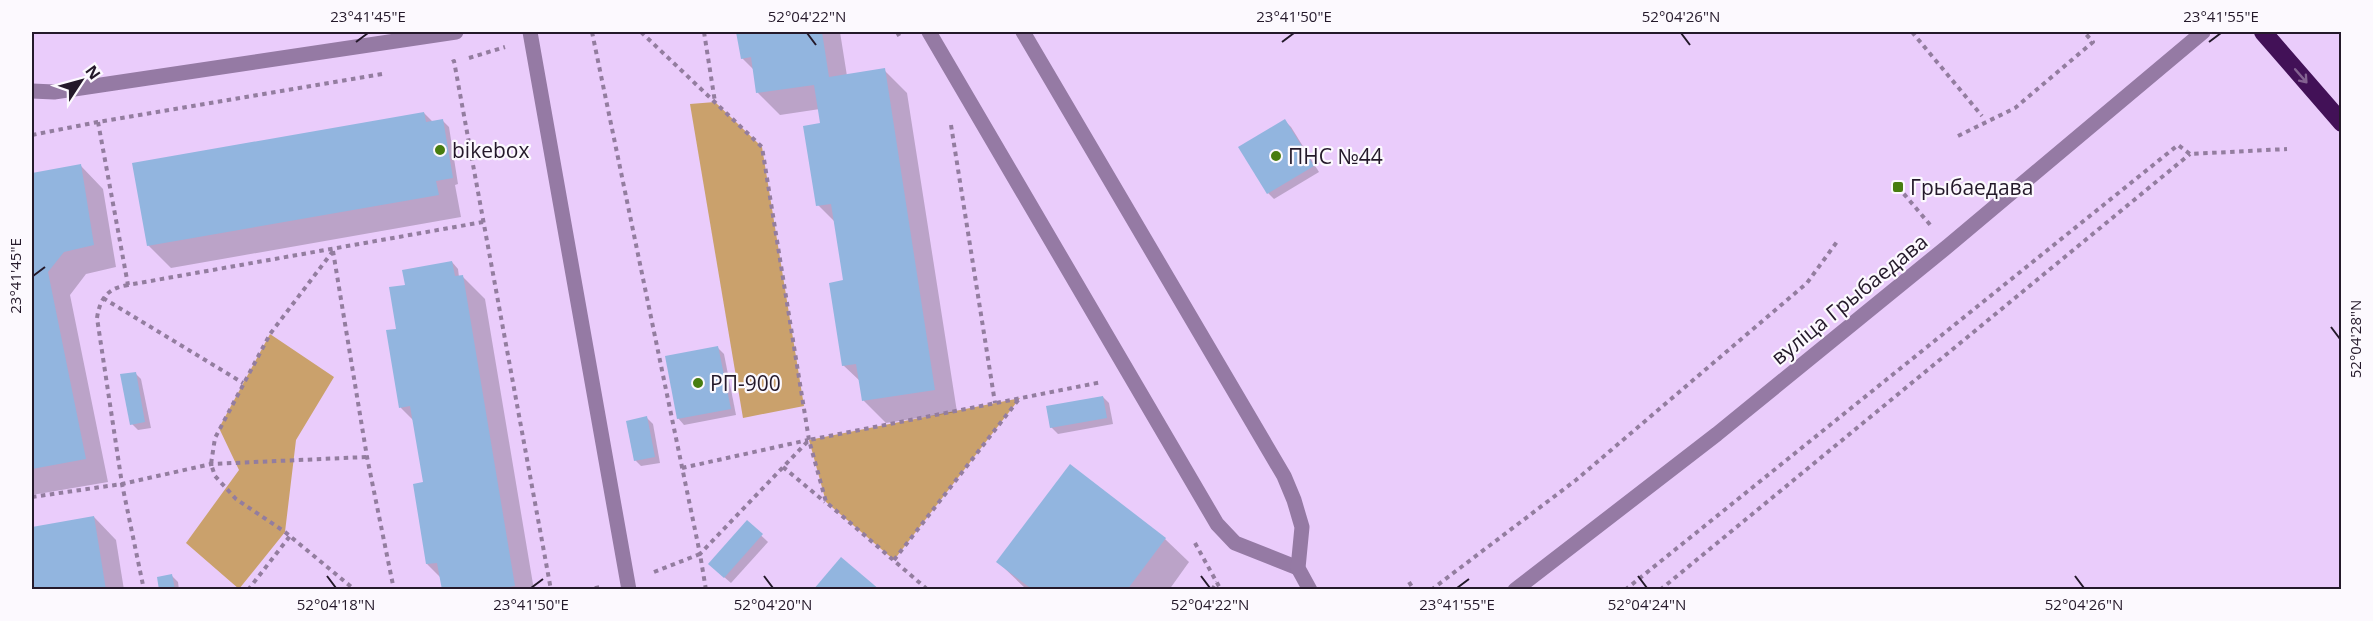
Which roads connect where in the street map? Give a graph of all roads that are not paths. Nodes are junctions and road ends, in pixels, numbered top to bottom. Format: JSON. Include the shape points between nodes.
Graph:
{"nodes":[{"id":1,"x":456,"y":32,"type":"edge"},
{"id":2,"x":929,"y":32,"type":"edge"},
{"id":3,"x":1023,"y":32,"type":"edge"},
{"id":4,"x":2203,"y":32,"type":"edge"},
{"id":5,"x":2263,"y":32,"type":"edge"},
{"id":6,"x":530,"y":34,"type":"edge"},
{"id":7,"x":32,"y":91,"type":"edge"},
{"id":8,"x":2342,"y":123,"type":"edge"},
{"id":9,"x":1298,"y":568,"type":"junction"},
{"id":10,"x":628,"y":590,"type":"edge"},
{"id":11,"x":1310,"y":590,"type":"edge"},
{"id":12,"x":1515,"y":590,"type":"edge"}],
"edges":[{"from":1,"to":7,"type":"street","via":[[54,92]]},
{"from":2,"to":9,"type":"street","via":[[1217,524],[1235,543]]},
{"from":3,"to":9,"type":"street","via":[[1284,476],[1302,526]]},
{"from":4,"to":12,"type":"street","name":"вуліца Грыбаедава","via":[[1717,434]]},
{"from":5,"to":8,"type":"highway","one_way":true},
{"from":6,"to":10,"type":"street"},
{"from":9,"to":11,"type":"street"}]}
